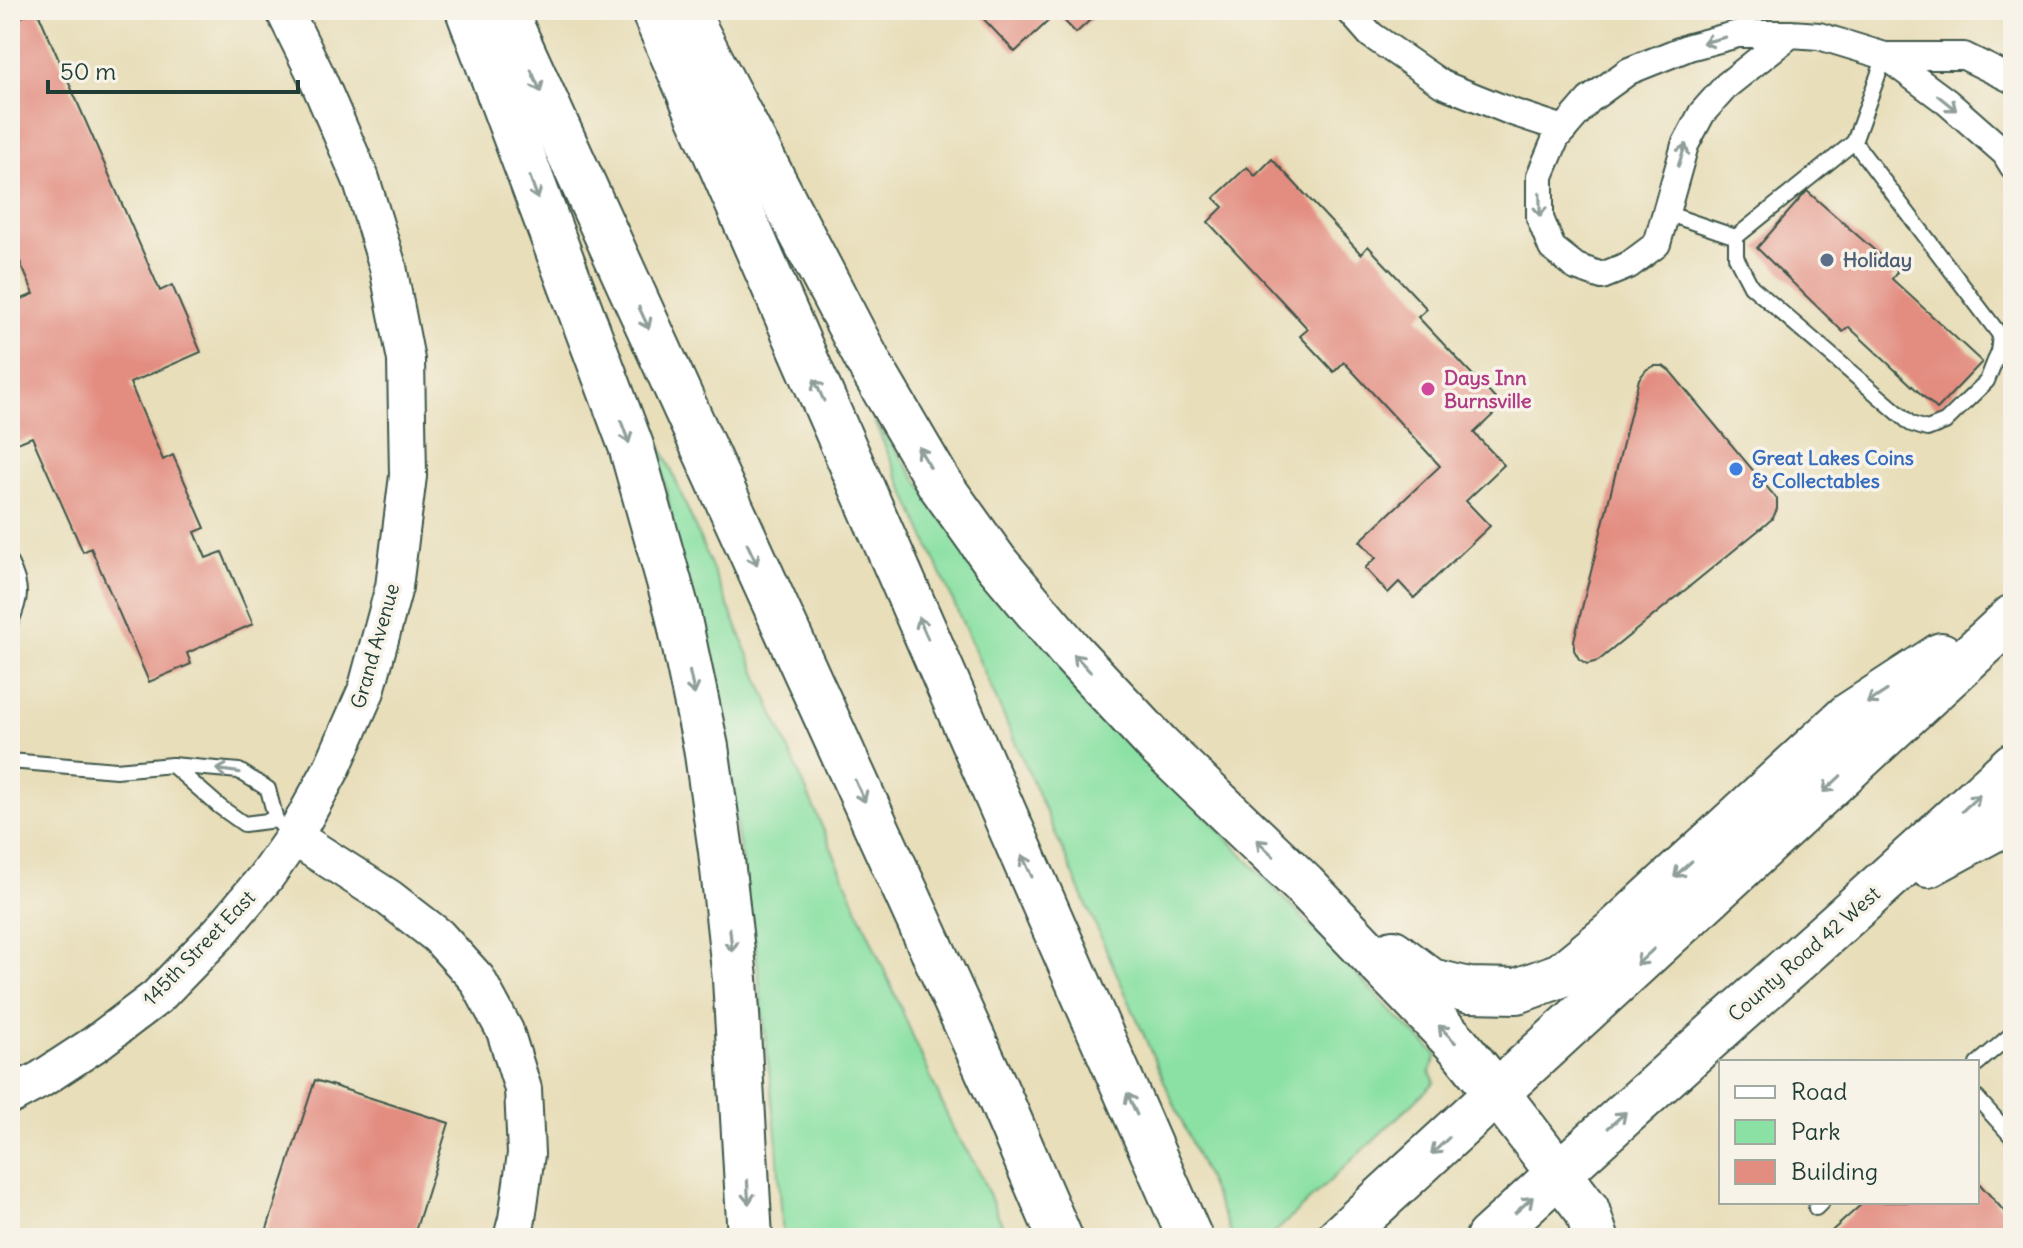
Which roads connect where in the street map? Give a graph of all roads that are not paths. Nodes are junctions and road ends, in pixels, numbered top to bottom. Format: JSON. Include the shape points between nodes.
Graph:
{"nodes":[{"id":1,"x":284,"y":10,"type":"edge"},
{"id":2,"x":468,"y":10,"type":"edge"},
{"id":3,"x":504,"y":10,"type":"edge"},
{"id":4,"x":653,"y":10,"type":"edge"},
{"id":5,"x":685,"y":10,"type":"edge"},
{"id":6,"x":1349,"y":10,"type":"edge"},
{"id":7,"x":1791,"y":34,"type":"junction"},
{"id":8,"x":1885,"y":56,"type":"junction"},
{"id":9,"x":2013,"y":80,"type":"edge"},
{"id":10,"x":1564,"y":129,"type":"junction"},
{"id":11,"x":1854,"y":142,"type":"junction"},
{"id":12,"x":2013,"y":166,"type":"edge"},
{"id":13,"x":1666,"y":213,"type":"junction"},
{"id":14,"x":1736,"y":237,"type":"junction"},
{"id":15,"x":10,"y":563,"type":"edge"},
{"id":16,"x":2013,"y":608,"type":"edge"},
{"id":17,"x":2013,"y":617,"type":"edge"},
{"id":18,"x":10,"y":624,"type":"edge"},
{"id":19,"x":10,"y":761,"type":"edge"},
{"id":20,"x":172,"y":765,"type":"junction"},
{"id":21,"x":2013,"y":765,"type":"edge"},
{"id":22,"x":2013,"y":815,"type":"edge"},
{"id":23,"x":285,"y":829,"type":"junction"},
{"id":24,"x":1304,"y":885,"type":"junction"},
{"id":25,"x":1873,"y":894,"type":"junction"},
{"id":26,"x":2013,"y":1033,"type":"edge"},
{"id":27,"x":1979,"y":1062,"type":"edge"},
{"id":28,"x":1497,"y":1093,"type":"junction"},
{"id":29,"x":10,"y":1096,"type":"edge"},
{"id":30,"x":1979,"y":1100,"type":"edge"},
{"id":31,"x":2013,"y":1138,"type":"edge"},
{"id":32,"x":1559,"y":1173,"type":"junction"},
{"id":33,"x":1055,"y":1227,"type":"edge"},
{"id":34,"x":512,"y":1238,"type":"edge"},
{"id":35,"x":750,"y":1238,"type":"edge"},
{"id":36,"x":1190,"y":1238,"type":"edge"},
{"id":37,"x":1339,"y":1238,"type":"edge"},
{"id":38,"x":1488,"y":1238,"type":"edge"},
{"id":39,"x":1596,"y":1238,"type":"edge"}],
"edges":[{"from":1,"to":23,"type":"street","name":"Grand Avenue","via":[[361,179],[388,267],[406,360],[408,476],[394,587],[366,691],[332,768]]},
{"from":2,"to":35,"type":"highway","one_way":true,"via":[[631,446],[677,610],[721,851],[735,979]]},
{"from":3,"to":33,"type":"highway","one_way":true},
{"from":36,"to":4,"type":"highway","one_way":true},
{"from":24,"to":5,"type":"highway","one_way":true,"via":[[1159,746],[1072,653],[997,564],[939,483],[871,367]]},
{"from":6,"to":10,"type":"street","via":[[1371,35],[1442,84]]},
{"from":7,"to":8,"type":"street","via":[[1819,36]]},
{"from":7,"to":10,"type":"street","one_way":true,"via":[[1738,34],[1629,71],[1589,100]]},
{"from":13,"to":7,"type":"street","one_way":true,"via":[[1685,145],[1702,113],[1727,85]]},
{"from":8,"to":9,"type":"street","via":[[1964,56]]},
{"from":8,"to":11,"type":"lane"},
{"from":8,"to":12,"type":"street","one_way":true,"via":[[1947,102]]},
{"from":10,"to":13,"type":"street","one_way":true,"via":[[1540,176],[1540,218],[1552,248],[1576,267],[1602,276],[1629,265],[1657,244]]},
{"from":11,"to":14,"type":"lane"},
{"from":11,"to":14,"type":"lane","via":[[2000,335],[1987,381],[1945,422],[1927,429],[1911,424],[1762,297],[1736,257]]},
{"from":13,"to":14,"type":"lane"},
{"from":15,"to":18,"type":"lane","via":[[19,582],[19,604]]},
{"from":16,"to":24,"type":"highway","one_way":true,"via":[[1849,715],[1561,975],[1517,991],[1469,990],[1431,981]]},
{"from":17,"to":28,"type":"highway","one_way":true},
{"from":19,"to":20,"type":"lane","via":[[116,770]]},
{"from":20,"to":23,"type":"lane","via":[[244,824]]},
{"from":23,"to":20,"type":"lane","one_way":true,"via":[[268,789],[239,771]]},
{"from":25,"to":21,"type":"highway","name":"County Road 42 West","one_way":true},
{"from":22,"to":25,"type":"highway"},
{"from":23,"to":29,"type":"street","name":"145th Street East","via":[[265,878],[157,997],[95,1044]]},
{"from":23,"to":34,"type":"street","via":[[438,936],[477,979],[505,1031],[523,1089],[526,1154]]},
{"from":28,"to":24,"type":"highway","one_way":true,"via":[[1458,1045]]},
{"from":32,"to":25,"type":"highway","name":"County Road 42 West","one_way":true},
{"from":26,"to":27,"type":"lane"},
{"from":28,"to":32,"type":"highway"},
{"from":28,"to":37,"type":"highway","one_way":true},
{"from":30,"to":31,"type":"lane"},
{"from":38,"to":32,"type":"highway","name":"County Road 42 West","one_way":true},
{"from":32,"to":39,"type":"highway","via":[[1587,1210]]}]}
